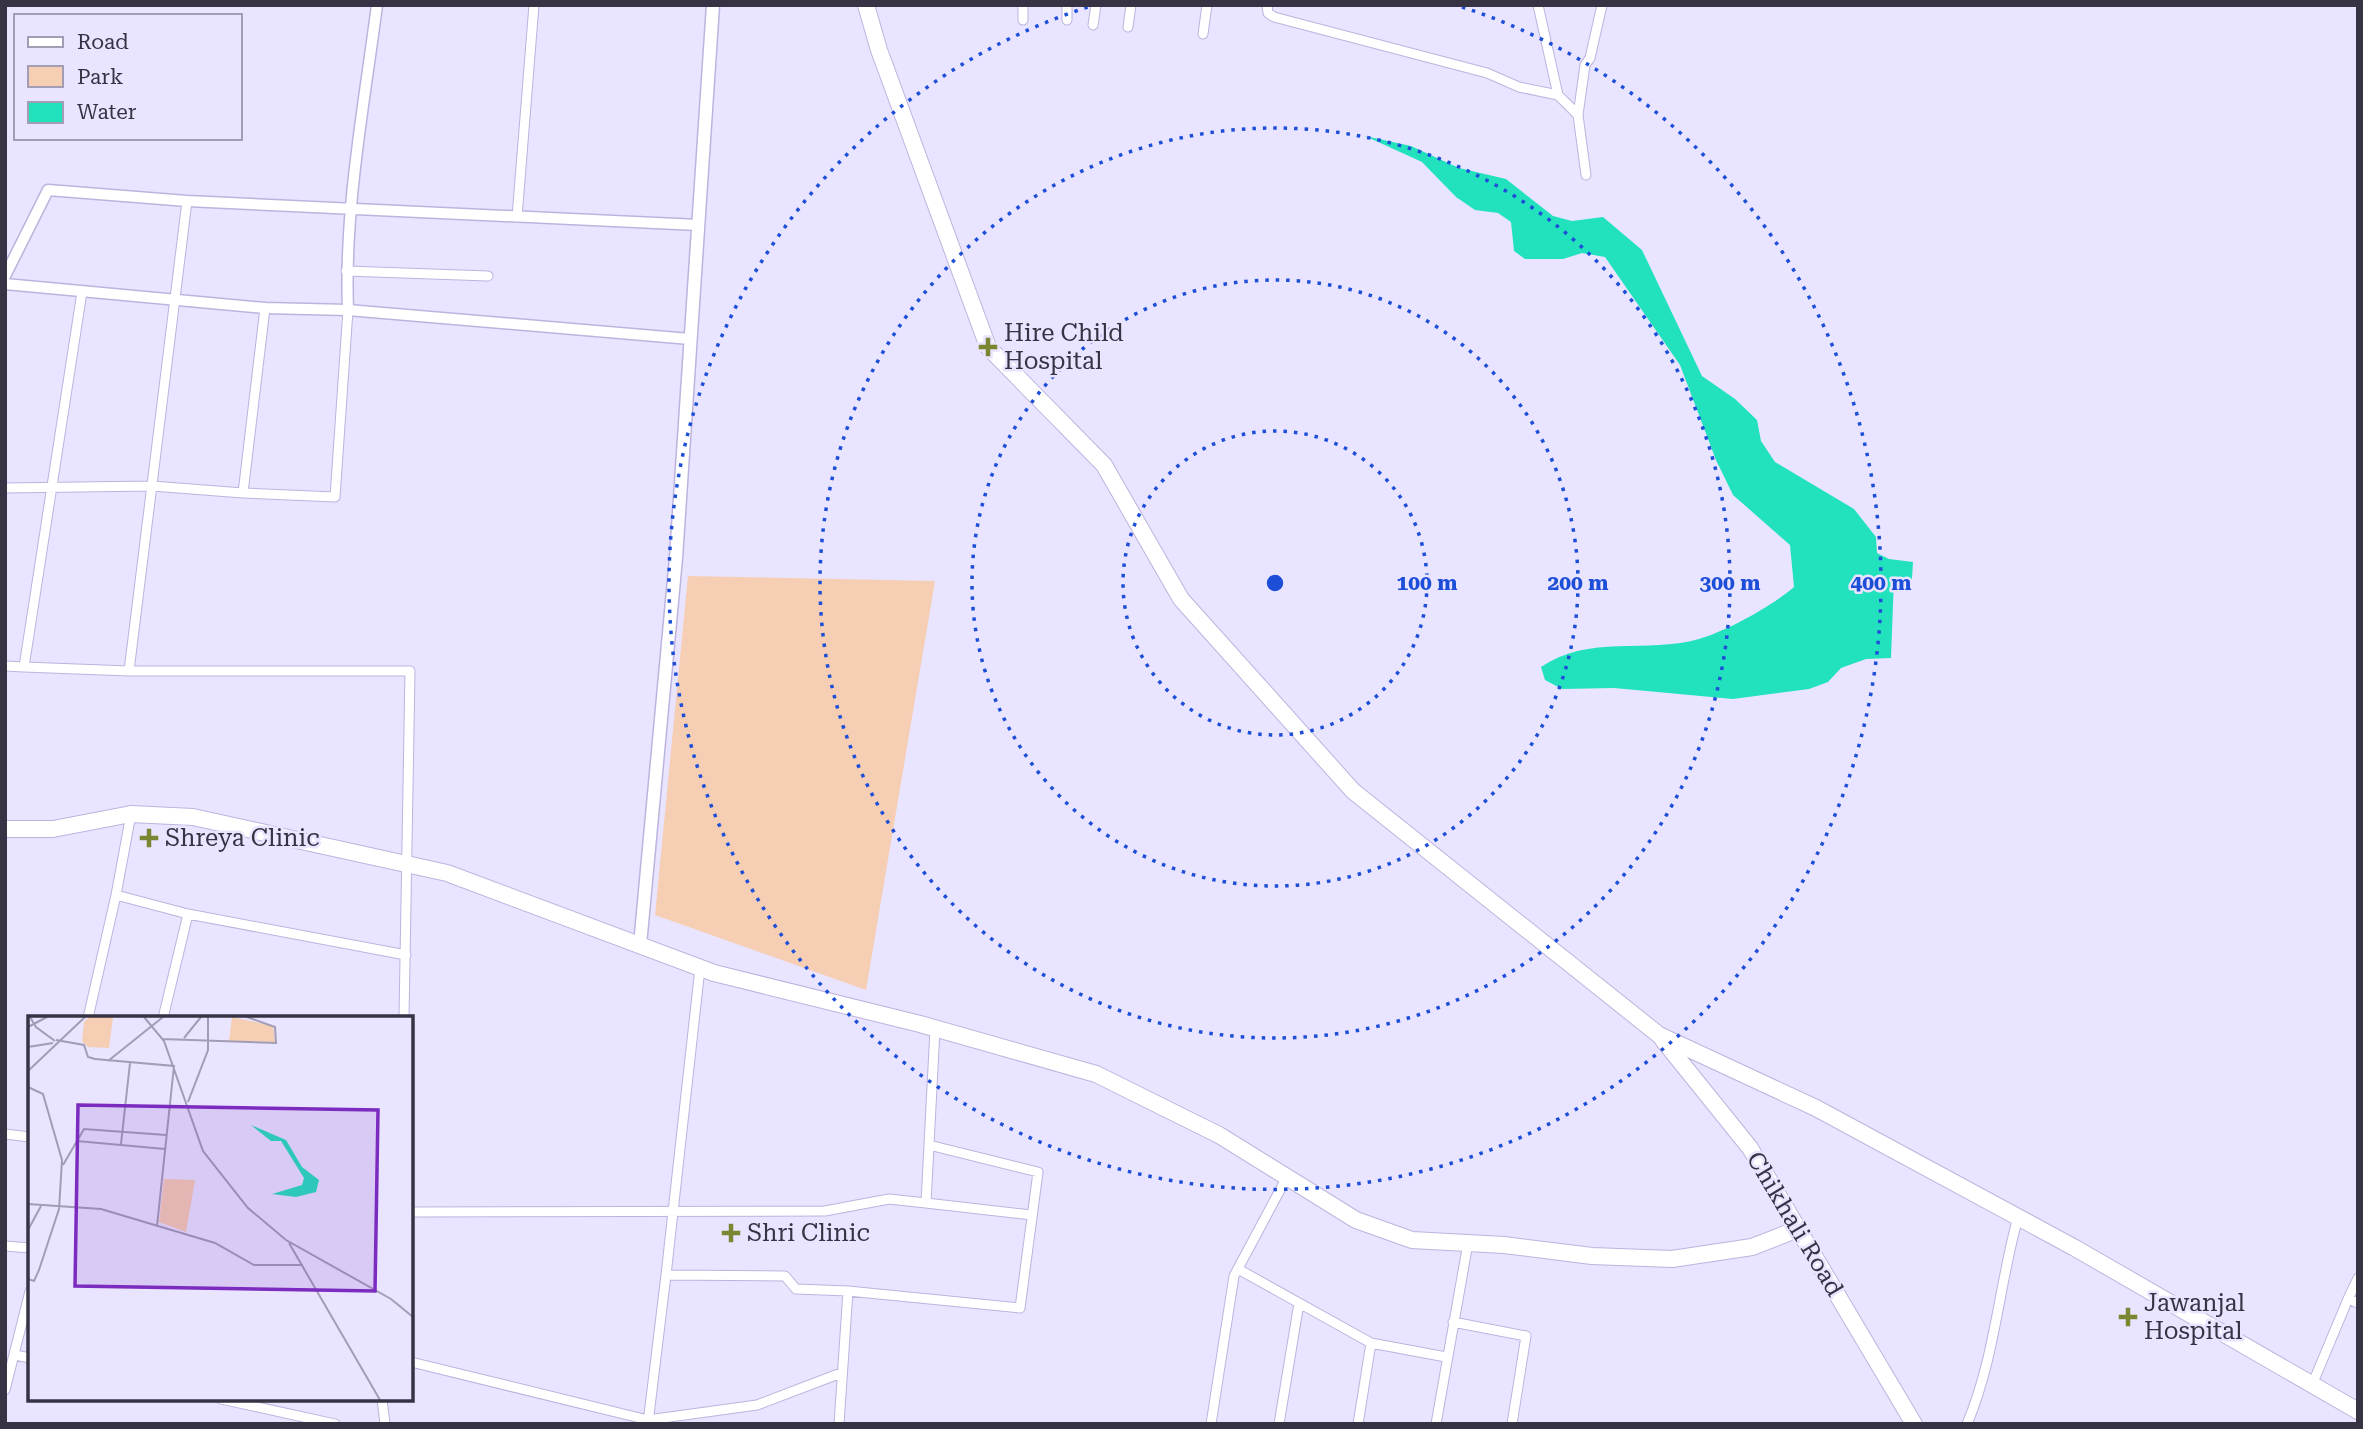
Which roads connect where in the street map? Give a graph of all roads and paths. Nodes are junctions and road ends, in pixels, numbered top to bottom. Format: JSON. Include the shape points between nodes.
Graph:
{"nodes":[{"id":1,"x":377,"y":5,"type":"edge"},
{"id":2,"x":534,"y":5,"type":"edge"},
{"id":3,"x":713,"y":5,"type":"edge"},
{"id":4,"x":866,"y":5,"type":"edge"},
{"id":5,"x":1023,"y":5,"type":"edge"},
{"id":6,"x":1067,"y":5,"type":"edge"},
{"id":7,"x":1096,"y":5,"type":"edge"},
{"id":8,"x":1131,"y":5,"type":"edge"},
{"id":9,"x":1207,"y":5,"type":"edge"},
{"id":10,"x":1267,"y":5,"type":"edge"},
{"id":11,"x":1538,"y":5,"type":"edge"},
{"id":12,"x":1602,"y":5,"type":"edge"},
{"id":13,"x":1023,"y":20,"type":"dead end"},
{"id":14,"x":1067,"y":20,"type":"dead end"},
{"id":15,"x":1093,"y":24,"type":"dead end"},
{"id":16,"x":1128,"y":27,"type":"dead end"},
{"id":17,"x":1203,"y":34,"type":"dead end"},
{"id":18,"x":1558,"y":95,"type":"junction"},
{"id":19,"x":1578,"y":115,"type":"junction"},
{"id":20,"x":1586,"y":175,"type":"dead end"},
{"id":21,"x":187,"y":201,"type":"junction"},
{"id":22,"x":352,"y":206,"type":"junction"},
{"id":23,"x":517,"y":217,"type":"junction"},
{"id":24,"x":698,"y":225,"type":"junction"},
{"id":25,"x":346,"y":271,"type":"junction"},
{"id":26,"x":5,"y":276,"type":"edge"},
{"id":27,"x":488,"y":276,"type":"dead end"},
{"id":28,"x":5,"y":284,"type":"edge"},
{"id":29,"x":82,"y":292,"type":"junction"},
{"id":30,"x":173,"y":299,"type":"junction"},
{"id":31,"x":265,"y":308,"type":"junction"},
{"id":32,"x":348,"y":310,"type":"junction"},
{"id":33,"x":690,"y":339,"type":"junction"},
{"id":34,"x":152,"y":486,"type":"junction"},
{"id":35,"x":5,"y":488,"type":"edge"},
{"id":36,"x":53,"y":488,"type":"junction"},
{"id":37,"x":243,"y":493,"type":"junction"},
{"id":38,"x":5,"y":666,"type":"edge"},
{"id":39,"x":24,"y":667,"type":"junction"},
{"id":40,"x":130,"y":671,"type":"junction"},
{"id":41,"x":131,"y":814,"type":"junction"},
{"id":42,"x":5,"y":829,"type":"edge"},
{"id":43,"x":409,"y":864,"type":"junction"},
{"id":44,"x":116,"y":895,"type":"junction"},
{"id":45,"x":188,"y":914,"type":"junction"},
{"id":46,"x":640,"y":945,"type":"junction"},
{"id":47,"x":406,"y":955,"type":"junction"},
{"id":48,"x":700,"y":968,"type":"junction"},
{"id":49,"x":88,"y":1016,"type":"edge"},
{"id":50,"x":163,"y":1016,"type":"edge"},
{"id":51,"x":404,"y":1016,"type":"edge"},
{"id":52,"x":935,"y":1029,"type":"junction"},
{"id":53,"x":1659,"y":1035,"type":"junction"},
{"id":54,"x":5,"y":1134,"type":"edge"},
{"id":55,"x":28,"y":1137,"type":"edge"},
{"id":56,"x":929,"y":1144,"type":"junction"},
{"id":57,"x":1287,"y":1177,"type":"junction"},
{"id":58,"x":926,"y":1203,"type":"junction"},
{"id":59,"x":413,"y":1212,"type":"edge"},
{"id":60,"x":672,"y":1212,"type":"junction"},
{"id":61,"x":1032,"y":1215,"type":"junction"},
{"id":62,"x":2018,"y":1217,"type":"junction"},
{"id":63,"x":1798,"y":1229,"type":"junction"},
{"id":64,"x":1468,"y":1243,"type":"junction"},
{"id":65,"x":5,"y":1246,"type":"edge"},
{"id":66,"x":28,"y":1248,"type":"edge"},
{"id":67,"x":1238,"y":1269,"type":"junction"},
{"id":68,"x":666,"y":1275,"type":"junction"},
{"id":69,"x":2358,"y":1278,"type":"edge"},
{"id":70,"x":848,"y":1291,"type":"junction"},
{"id":71,"x":2348,"y":1299,"type":"junction"},
{"id":72,"x":28,"y":1300,"type":"edge"},
{"id":73,"x":1299,"y":1303,"type":"junction"},
{"id":74,"x":2358,"y":1303,"type":"edge"},
{"id":75,"x":1453,"y":1322,"type":"junction"},
{"id":76,"x":1371,"y":1343,"type":"junction"},
{"id":77,"x":15,"y":1355,"type":"junction"},
{"id":78,"x":1446,"y":1357,"type":"junction"},
{"id":79,"x":28,"y":1358,"type":"edge"},
{"id":80,"x":413,"y":1363,"type":"edge"},
{"id":81,"x":841,"y":1373,"type":"junction"},
{"id":82,"x":2312,"y":1385,"type":"junction"},
{"id":83,"x":5,"y":1390,"type":"edge"},
{"id":84,"x":230,"y":1401,"type":"edge"},
{"id":85,"x":382,"y":1401,"type":"edge"},
{"id":86,"x":2358,"y":1411,"type":"edge"},
{"id":87,"x":648,"y":1422,"type":"edge"},
{"id":88,"x":335,"y":1424,"type":"edge"},
{"id":89,"x":385,"y":1424,"type":"edge"},
{"id":90,"x":839,"y":1424,"type":"edge"},
{"id":91,"x":1211,"y":1424,"type":"edge"},
{"id":92,"x":1279,"y":1424,"type":"edge"},
{"id":93,"x":1358,"y":1424,"type":"edge"},
{"id":94,"x":1436,"y":1424,"type":"edge"},
{"id":95,"x":1512,"y":1424,"type":"edge"},
{"id":96,"x":1914,"y":1424,"type":"edge"},
{"id":97,"x":1967,"y":1424,"type":"edge"}],
"edges":[{"from":1,"to":22,"type":"street"},
{"from":2,"to":23,"type":"street"},
{"from":3,"to":24,"type":"main road"},
{"from":4,"to":53,"type":"highway","via":[[988,347],[1104,465],[1181,599],[1353,791]]},
{"from":5,"to":13,"type":"street"},
{"from":6,"to":14,"type":"street"},
{"from":7,"to":15,"type":"street"},
{"from":8,"to":16,"type":"street"},
{"from":9,"to":17,"type":"street"},
{"from":10,"to":18,"type":"street","via":[[1268,13],[1275,17],[1487,73],[1519,88]]},
{"from":11,"to":18,"type":"street"},
{"from":12,"to":19,"type":"street","via":[[1585,65]]},
{"from":18,"to":19,"type":"street"},
{"from":19,"to":20,"type":"street"},
{"from":21,"to":22,"type":"street"},
{"from":21,"to":26,"type":"street","via":[[48,190]]},
{"from":21,"to":30,"type":"street"},
{"from":22,"to":23,"type":"street"},
{"from":22,"to":25,"type":"street"},
{"from":23,"to":24,"type":"street"},
{"from":24,"to":33,"type":"main road"},
{"from":25,"to":27,"type":"street"},
{"from":25,"to":32,"type":"street"},
{"from":28,"to":29,"type":"street"},
{"from":29,"to":30,"type":"street"},
{"from":29,"to":36,"type":"street"},
{"from":30,"to":31,"type":"street"},
{"from":30,"to":34,"type":"street"},
{"from":31,"to":32,"type":"street"},
{"from":31,"to":37,"type":"street"},
{"from":32,"to":33,"type":"street"},
{"from":32,"to":37,"type":"street","via":[[335,497]]},
{"from":33,"to":46,"type":"main road","via":[[676,558]]},
{"from":34,"to":36,"type":"street"},
{"from":34,"to":37,"type":"street"},
{"from":34,"to":40,"type":"street"},
{"from":35,"to":36,"type":"street"},
{"from":36,"to":39,"type":"street"},
{"from":38,"to":39,"type":"street"},
{"from":39,"to":40,"type":"street"},
{"from":40,"to":43,"type":"street","via":[[411,671]]},
{"from":41,"to":42,"type":"highway","via":[[53,829]]},
{"from":41,"to":43,"type":"highway","via":[[193,817]]},
{"from":41,"to":44,"type":"street"},
{"from":43,"to":46,"type":"highway","via":[[447,873]]},
{"from":43,"to":47,"type":"street"},
{"from":44,"to":45,"type":"street"},
{"from":44,"to":49,"type":"street"},
{"from":45,"to":47,"type":"street"},
{"from":45,"to":50,"type":"street"},
{"from":46,"to":48,"type":"highway"},
{"from":47,"to":51,"type":"street"},
{"from":48,"to":52,"type":"highway"},
{"from":48,"to":60,"type":"street"},
{"from":52,"to":56,"type":"street"},
{"from":52,"to":57,"type":"highway","via":[[1096,1074],[1219,1135]]},
{"from":53,"to":62,"type":"highway","via":[[1816,1108]]},
{"from":53,"to":63,"type":"highway","name":"Chikhali Road","via":[[1750,1147]]},
{"from":54,"to":55,"type":"street"},
{"from":56,"to":58,"type":"street"},
{"from":56,"to":61,"type":"street","via":[[1038,1172]]},
{"from":57,"to":64,"type":"highway","via":[[1356,1220],[1412,1240]]},
{"from":57,"to":67,"type":"street"},
{"from":58,"to":60,"type":"street","via":[[889,1199],[825,1211]]},
{"from":58,"to":61,"type":"street"},
{"from":59,"to":60,"type":"street"},
{"from":60,"to":68,"type":"street"},
{"from":61,"to":70,"type":"street","via":[[1020,1308]]},
{"from":62,"to":82,"type":"highway"},
{"from":62,"to":97,"type":"street","via":[[2004,1264],[1996,1326]]},
{"from":63,"to":64,"type":"highway","via":[[1752,1247],[1672,1259]]},
{"from":63,"to":96,"type":"highway","name":"Chikhali Road"},
{"from":64,"to":75,"type":"street"},
{"from":65,"to":66,"type":"street"},
{"from":67,"to":73,"type":"street"},
{"from":67,"to":91,"type":"street"},
{"from":68,"to":70,"type":"street","via":[[785,1276],[796,1289]]},
{"from":68,"to":87,"type":"street"},
{"from":69,"to":71,"type":"street"},
{"from":70,"to":81,"type":"street"},
{"from":71,"to":74,"type":"street"},
{"from":71,"to":82,"type":"street"},
{"from":72,"to":77,"type":"street"},
{"from":73,"to":76,"type":"street"},
{"from":73,"to":92,"type":"street"},
{"from":75,"to":78,"type":"street"},
{"from":75,"to":95,"type":"street","via":[[1526,1336]]},
{"from":76,"to":78,"type":"street"},
{"from":76,"to":93,"type":"street"},
{"from":77,"to":79,"type":"street"},
{"from":77,"to":83,"type":"street"},
{"from":78,"to":94,"type":"street"},
{"from":80,"to":87,"type":"street"},
{"from":81,"to":87,"type":"street","via":[[757,1405]]},
{"from":81,"to":90,"type":"street"},
{"from":82,"to":86,"type":"highway"},
{"from":84,"to":88,"type":"street"},
{"from":85,"to":89,"type":"street"}]}
